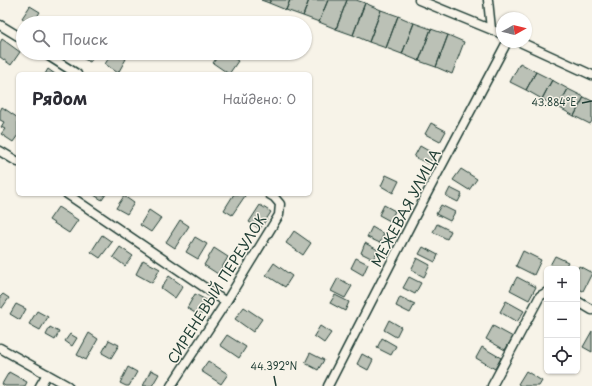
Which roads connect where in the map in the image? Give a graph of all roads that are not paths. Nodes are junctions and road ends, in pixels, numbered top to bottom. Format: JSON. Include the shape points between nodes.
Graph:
{"nodes":[{"id":1,"x":419,"y":0,"type":"edge"},
{"id":2,"x":488,"y":0,"type":"edge"},
{"id":3,"x":0,"y":25,"type":"edge"},
{"id":4,"x":491,"y":29,"type":"junction"},
{"id":5,"x":496,"y":31,"type":"edge"},
{"id":6,"x":16,"y":35,"type":"edge"},
{"id":7,"x":504,"y":48,"type":"edge"},
{"id":8,"x":532,"y":48,"type":"edge"},
{"id":9,"x":55,"y":60,"type":"edge"},
{"id":10,"x":74,"y":72,"type":"edge"},
{"id":11,"x":592,"y":75,"type":"edge"},
{"id":12,"x":0,"y":151,"type":"edge"},
{"id":13,"x":16,"y":161,"type":"edge"},
{"id":14,"x":70,"y":196,"type":"edge"},
{"id":15,"x":272,"y":196,"type":"edge"},
{"id":16,"x":544,"y":294,"type":"edge"},
{"id":17,"x":226,"y":302,"type":"junction"},
{"id":18,"x":579,"y":302,"type":"edge"},
{"id":19,"x":592,"y":310,"type":"edge"},
{"id":20,"x":0,"y":348,"type":"edge"},
{"id":21,"x":47,"y":374,"type":"junction"},
{"id":22,"x":40,"y":386,"type":"edge"},
{"id":23,"x":68,"y":386,"type":"edge"},
{"id":24,"x":171,"y":386,"type":"edge"},
{"id":25,"x":328,"y":386,"type":"edge"},
{"id":26,"x":492,"y":386,"type":"edge"}],
"edges":[{"from":1,"to":4,"type":"street"},
{"from":2,"to":4,"type":"street"},
{"from":3,"to":6,"type":"street"},
{"from":4,"to":5,"type":"street"},
{"from":7,"to":25,"type":"street","name":"МЕЖЕВАЯ УЛИЦА"},
{"from":8,"to":11,"type":"street"},
{"from":9,"to":10,"type":"street"},
{"from":12,"to":13,"type":"street"},
{"from":14,"to":17,"type":"street"},
{"from":15,"to":17,"type":"street","name":"СИРЕНЕВЫЙ ПЕРЕУЛОК","via":[[280,204],[279,215]]},
{"from":16,"to":26,"type":"street","via":[[540,296]]},
{"from":17,"to":24,"type":"street","name":"СИРЕНЕВЫЙ ПЕРЕУЛОК"},
{"from":18,"to":19,"type":"street"},
{"from":20,"to":21,"type":"street"},
{"from":21,"to":22,"type":"street"},
{"from":21,"to":23,"type":"street"}]}
